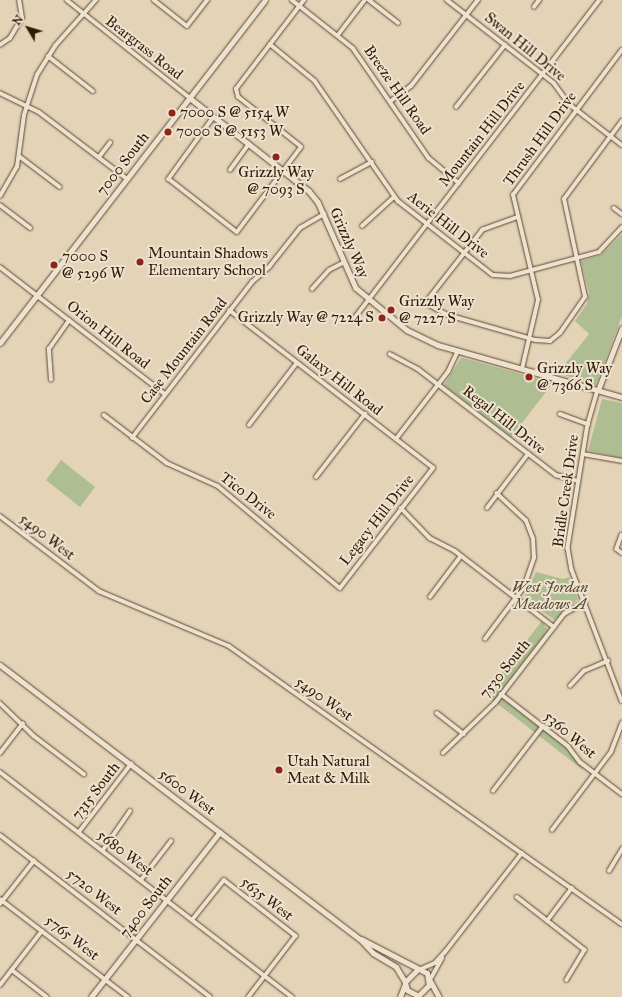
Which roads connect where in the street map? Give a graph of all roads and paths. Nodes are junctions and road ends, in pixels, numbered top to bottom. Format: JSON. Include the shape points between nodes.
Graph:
{"nodes":[{"id":1,"x":19,"y":0,"type":"edge"},
{"id":2,"x":67,"y":0,"type":"edge"},
{"id":3,"x":96,"y":0,"type":"edge"},
{"id":4,"x":154,"y":0,"type":"edge"},
{"id":5,"x":207,"y":0,"type":"edge"},
{"id":6,"x":265,"y":0,"type":"edge"},
{"id":7,"x":292,"y":0,"type":"edge"},
{"id":8,"x":304,"y":0,"type":"edge"},
{"id":9,"x":365,"y":0,"type":"edge"},
{"id":10,"x":368,"y":0,"type":"edge"},
{"id":11,"x":447,"y":0,"type":"edge"},
{"id":12,"x":478,"y":0,"type":"edge"},
{"id":13,"x":539,"y":0,"type":"edge"},
{"id":14,"x":599,"y":0,"type":"edge"},
{"id":15,"x":300,"y":6,"type":"junction"},
{"id":16,"x":534,"y":7,"type":"dead end"},
{"id":17,"x":83,"y":15,"type":"junction"},
{"id":18,"x":466,"y":15,"type":"junction"},
{"id":19,"x":398,"y":23,"type":"dead end"},
{"id":20,"x":338,"y":35,"type":"junction"},
{"id":21,"x":270,"y":44,"type":"junction"},
{"id":22,"x":0,"y":45,"type":"edge"},
{"id":23,"x":505,"y":45,"type":"junction"},
{"id":24,"x":622,"y":50,"type":"edge"},
{"id":25,"x":48,"y":56,"type":"junction"},
{"id":26,"x":543,"y":75,"type":"junction"},
{"id":27,"x":93,"y":91,"type":"dead end"},
{"id":28,"x":0,"y":93,"type":"edge"},
{"id":29,"x":190,"y":98,"type":"junction"},
{"id":30,"x":391,"y":101,"type":"junction"},
{"id":31,"x":26,"y":104,"type":"junction"},
{"id":32,"x":456,"y":107,"type":"dead end"},
{"id":33,"x":576,"y":109,"type":"junction"},
{"id":34,"x":214,"y":117,"type":"junction"},
{"id":35,"x":622,"y":121,"type":"edge"},
{"id":36,"x":610,"y":136,"type":"junction"},
{"id":37,"x":110,"y":143,"type":"dead end"},
{"id":38,"x":249,"y":144,"type":"junction"},
{"id":39,"x":622,"y":145,"type":"edge"},
{"id":40,"x":19,"y":156,"type":"junction"},
{"id":41,"x":99,"y":157,"type":"junction"},
{"id":42,"x":372,"y":162,"type":"junction"},
{"id":43,"x":230,"y":170,"type":"dead end"},
{"id":44,"x":285,"y":172,"type":"junction"},
{"id":45,"x":126,"y":178,"type":"junction"},
{"id":46,"x":340,"y":179,"type":"dead end"},
{"id":47,"x":459,"y":183,"type":"junction"},
{"id":48,"x":60,"y":187,"type":"dead end"},
{"id":49,"x":0,"y":196,"type":"edge"},
{"id":50,"x":394,"y":197,"type":"junction"},
{"id":51,"x":0,"y":205,"type":"edge"},
{"id":52,"x":614,"y":208,"type":"dead end"},
{"id":53,"x":324,"y":214,"type":"junction"},
{"id":54,"x":622,"y":214,"type":"edge"},
{"id":55,"x":516,"y":218,"type":"junction"},
{"id":56,"x":427,"y":225,"type":"junction"},
{"id":57,"x":362,"y":226,"type":"dead end"},
{"id":58,"x":622,"y":227,"type":"edge"},
{"id":59,"x":30,"y":228,"type":"dead end"},
{"id":60,"x":464,"y":254,"type":"junction"},
{"id":61,"x":577,"y":258,"type":"junction"},
{"id":62,"x":343,"y":264,"type":"junction"},
{"id":63,"x":0,"y":267,"type":"edge"},
{"id":64,"x":531,"y":271,"type":"junction"},
{"id":65,"x":312,"y":289,"type":"dead end"},
{"id":66,"x":37,"y":295,"type":"junction"},
{"id":67,"x":369,"y":300,"type":"junction"},
{"id":68,"x":230,"y":311,"type":"junction"},
{"id":69,"x":69,"y":320,"type":"junction"},
{"id":70,"x":353,"y":320,"type":"dead end"},
{"id":71,"x":622,"y":328,"type":"edge"},
{"id":72,"x":531,"y":339,"type":"junction"},
{"id":73,"x":0,"y":343,"type":"edge"},
{"id":74,"x":458,"y":351,"type":"junction"},
{"id":75,"x":390,"y":354,"type":"dead end"},
{"id":76,"x":297,"y":363,"type":"junction"},
{"id":77,"x":522,"y":369,"type":"junction"},
{"id":78,"x":51,"y":380,"type":"dead end"},
{"id":79,"x":438,"y":385,"type":"junction"},
{"id":80,"x":598,"y":390,"type":"junction"},
{"id":81,"x":165,"y":394,"type":"junction"},
{"id":82,"x":622,"y":397,"type":"edge"},
{"id":83,"x":365,"y":414,"type":"junction"},
{"id":84,"x":560,"y":414,"type":"dead end"},
{"id":85,"x":104,"y":416,"type":"dead end"},
{"id":86,"x":588,"y":424,"type":"junction"},
{"id":87,"x":249,"y":425,"type":"dead end"},
{"id":88,"x":132,"y":438,"type":"junction"},
{"id":89,"x":396,"y":439,"type":"junction"},
{"id":90,"x":528,"y":454,"type":"junction"},
{"id":91,"x":583,"y":454,"type":"junction"},
{"id":92,"x":622,"y":461,"type":"edge"},
{"id":93,"x":433,"y":468,"type":"joint"},
{"id":94,"x":316,"y":477,"type":"dead end"},
{"id":95,"x":578,"y":481,"type":"junction"},
{"id":96,"x":497,"y":494,"type":"junction"},
{"id":97,"x":401,"y":508,"type":"junction"},
{"id":98,"x":487,"y":508,"type":"dead end"},
{"id":99,"x":0,"y":516,"type":"edge"},
{"id":100,"x":622,"y":535,"type":"edge"},
{"id":101,"x":622,"y":553,"type":"edge"},
{"id":102,"x":461,"y":556,"type":"junction"},
{"id":103,"x":340,"y":588,"type":"joint"},
{"id":104,"x":430,"y":597,"type":"dead end"},
{"id":105,"x":516,"y":598,"type":"junction"},
{"id":106,"x":585,"y":602,"type":"junction"},
{"id":107,"x":554,"y":627,"type":"junction"},
{"id":108,"x":485,"y":639,"type":"dead end"},
{"id":109,"x":608,"y":661,"type":"junction"},
{"id":110,"x":0,"y":665,"type":"edge"},
{"id":111,"x":570,"y":686,"type":"dead end"},
{"id":112,"x":501,"y":694,"type":"junction"},
{"id":113,"x":622,"y":701,"type":"edge"},
{"id":114,"x":0,"y":704,"type":"edge"},
{"id":115,"x":437,"y":714,"type":"dead end"},
{"id":116,"x":23,"y":724,"type":"junction"},
{"id":117,"x":622,"y":724,"type":"edge"},
{"id":118,"x":543,"y":726,"type":"junction"},
{"id":119,"x":464,"y":734,"type":"junction"},
{"id":120,"x":620,"y":738,"type":"edge"},
{"id":121,"x":0,"y":753,"type":"edge"},
{"id":122,"x":443,"y":754,"type":"dead end"},
{"id":123,"x":131,"y":764,"type":"junction"},
{"id":124,"x":0,"y":772,"type":"edge"},
{"id":125,"x":595,"y":773,"type":"junction"},
{"id":126,"x":84,"y":774,"type":"dead end"},
{"id":127,"x":493,"y":791,"type":"dead end"},
{"id":128,"x":622,"y":794,"type":"edge"},
{"id":129,"x":130,"y":812,"type":"dead end"},
{"id":130,"x":552,"y":830,"type":"dead end"},
{"id":131,"x":79,"y":832,"type":"junction"},
{"id":132,"x":220,"y":832,"type":"junction"},
{"id":133,"x":0,"y":836,"type":"edge"},
{"id":134,"x":171,"y":840,"type":"dead end"},
{"id":135,"x":103,"y":850,"type":"junction"},
{"id":136,"x":622,"y":850,"type":"edge"},
{"id":137,"x":522,"y":853,"type":"junction"},
{"id":138,"x":34,"y":861,"type":"junction"},
{"id":139,"x":609,"y":871,"type":"dead end"},
{"id":140,"x":141,"y":880,"type":"junction"},
{"id":141,"x":572,"y":888,"type":"junction"},
{"id":142,"x":517,"y":896,"type":"dead end"},
{"id":143,"x":167,"y":900,"type":"junction"},
{"id":144,"x":1,"y":901,"type":"edge"},
{"id":145,"x":192,"y":920,"type":"junction"},
{"id":146,"x":548,"y":922,"type":"junction"},
{"id":147,"x":622,"y":924,"type":"edge"},
{"id":148,"x":42,"y":931,"type":"junction"},
{"id":149,"x":360,"y":939,"type":"junction"},
{"id":150,"x":136,"y":940,"type":"junction"},
{"id":151,"x":445,"y":952,"type":"junction"},
{"id":152,"x":420,"y":969,"type":"junction"},
{"id":153,"x":12,"y":970,"type":"junction"},
{"id":154,"x":265,"y":976,"type":"junction"},
{"id":155,"x":105,"y":979,"type":"junction"},
{"id":156,"x":430,"y":980,"type":"junction"},
{"id":157,"x":567,"y":980,"type":"dead end"},
{"id":158,"x":405,"y":983,"type":"junction"},
{"id":159,"x":0,"y":985,"type":"edge"},
{"id":160,"x":417,"y":996,"type":"edge"},
{"id":161,"x":47,"y":997,"type":"edge"},
{"id":162,"x":91,"y":997,"type":"edge"},
{"id":163,"x":128,"y":997,"type":"edge"},
{"id":164,"x":210,"y":997,"type":"edge"},
{"id":165,"x":249,"y":997,"type":"edge"},
{"id":166,"x":292,"y":997,"type":"edge"},
{"id":167,"x":400,"y":997,"type":"edge"},
{"id":168,"x":439,"y":997,"type":"edge"}],
"edges":[{"from":1,"to":22,"type":"street","via":[[22,18],[8,41]]},
{"from":2,"to":17,"type":"street","name":"Beargrass Road"},
{"from":3,"to":17,"type":"street"},
{"from":4,"to":5,"type":"street","via":[[187,26]]},
{"from":6,"to":29,"type":"street","name":"7000 South"},
{"from":7,"to":15,"type":"street","name":"Breeze Hill Road"},
{"from":8,"to":15,"type":"street"},
{"from":9,"to":20,"type":"street"},
{"from":10,"to":19,"type":"street"},
{"from":11,"to":18,"type":"street","name":"Swan Hill Drive"},
{"from":12,"to":18,"type":"street"},
{"from":13,"to":16,"type":"street"},
{"from":14,"to":26,"type":"street","name":"Mountain Hill Drive"},
{"from":15,"to":20,"type":"street","name":"Breeze Hill Road"},
{"from":15,"to":21,"type":"street"},
{"from":17,"to":25,"type":"street"},
{"from":17,"to":29,"type":"street","name":"Beargrass Road"},
{"from":18,"to":23,"type":"street","name":"Swan Hill Drive"},
{"from":18,"to":30,"type":"street","via":[[411,86]]},
{"from":20,"to":30,"type":"street","name":"Breeze Hill Road","via":[[362,59]]},
{"from":21,"to":42,"type":"street","name":"Aerie Hill Drive","via":[[315,81]]},
{"from":21,"to":44,"type":"street","via":[[235,92],[301,146]]},
{"from":23,"to":26,"type":"street","name":"Swan Hill Drive"},
{"from":23,"to":32,"type":"street"},
{"from":24,"to":33,"type":"street","name":"Thrush Hill Drive"},
{"from":25,"to":27,"type":"street"},
{"from":25,"to":31,"type":"street"},
{"from":26,"to":33,"type":"street","name":"Swan Hill Drive"},
{"from":26,"to":47,"type":"street","name":"Mountain Hill Drive"},
{"from":28,"to":31,"type":"street"},
{"from":29,"to":34,"type":"street","name":"Grizzly Way"},
{"from":29,"to":45,"type":"street","name":"7000 South"},
{"from":30,"to":47,"type":"street","name":"Breeze Hill Road","via":[[429,158]]},
{"from":31,"to":40,"type":"street"},
{"from":31,"to":41,"type":"street"},
{"from":33,"to":36,"type":"street","name":"Swan Hill Drive"},
{"from":33,"to":55,"type":"street","name":"Thrush Hill Drive","via":[[514,191]]},
{"from":34,"to":38,"type":"street","name":"Grizzly Way"},
{"from":34,"to":44,"type":"street","via":[[169,179],[237,232]]},
{"from":35,"to":36,"type":"street"},
{"from":36,"to":39,"type":"street","name":"Swan Hill Drive"},
{"from":36,"to":61,"type":"street","via":[[564,199]]},
{"from":37,"to":41,"type":"street"},
{"from":38,"to":43,"type":"street"},
{"from":38,"to":44,"type":"street","name":"Grizzly Way"},
{"from":40,"to":48,"type":"street"},
{"from":40,"to":49,"type":"street","via":[[12,177]]},
{"from":41,"to":45,"type":"street"},
{"from":42,"to":46,"type":"street"},
{"from":42,"to":50,"type":"street","name":"Aerie Hill Drive"},
{"from":44,"to":53,"type":"street","name":"Grizzly Way","via":[[314,196]]},
{"from":45,"to":66,"type":"street","name":"7000 South"},
{"from":47,"to":56,"type":"street","name":"Mountain Hill Drive"},
{"from":50,"to":56,"type":"street","name":"Aerie Hill Drive"},
{"from":50,"to":57,"type":"street"},
{"from":51,"to":59,"type":"street"},
{"from":52,"to":54,"type":"street"},
{"from":53,"to":62,"type":"street","name":"Grizzly Way"},
{"from":53,"to":68,"type":"street","name":"Case Mountain Road","via":[[300,228]]},
{"from":55,"to":60,"type":"street","via":[[485,228]]},
{"from":55,"to":64,"type":"street","name":"Thrush Hill Drive"},
{"from":56,"to":60,"type":"street","name":"Aerie Hill Drive"},
{"from":56,"to":67,"type":"street","name":"Mountain Hill Drive"},
{"from":58,"to":61,"type":"street","name":"Aerie Hill Drive","via":[[605,248]]},
{"from":60,"to":64,"type":"street","name":"Aerie Hill Drive","via":[[497,277]]},
{"from":60,"to":72,"type":"street","via":[[426,303],[441,313]]},
{"from":61,"to":64,"type":"street","name":"Aerie Hill Drive"},
{"from":61,"to":72,"type":"street","via":[[586,290],[584,302],[558,336],[546,341]]},
{"from":62,"to":65,"type":"street","via":[[329,270]]},
{"from":62,"to":67,"type":"street","name":"Grizzly Way","via":[[356,288]]},
{"from":63,"to":66,"type":"street","name":"Orion Hill Road"},
{"from":64,"to":72,"type":"street","name":"Thrush Hill Drive","via":[[538,306]]},
{"from":66,"to":69,"type":"street","name":"Orion Hill Road"},
{"from":66,"to":73,"type":"street","name":"7000 South"},
{"from":67,"to":70,"type":"street","name":"Mountain Hill Drive"},
{"from":67,"to":74,"type":"street","name":"Grizzly Way","via":[[420,338]]},
{"from":68,"to":76,"type":"street","name":"Galaxy Hill Road"},
{"from":68,"to":81,"type":"street","name":"Case Mountain Road"},
{"from":69,"to":78,"type":"street","via":[[49,349]]},
{"from":69,"to":81,"type":"street","name":"Orion Hill Road"},
{"from":71,"to":80,"type":"street","name":"Bridle Creek Drive"},
{"from":72,"to":77,"type":"street","name":"Thrush Hill Drive"},
{"from":74,"to":77,"type":"street","name":"Grizzly Way"},
{"from":74,"to":79,"type":"street"},
{"from":75,"to":79,"type":"street","name":"Regal Hill Drive","via":[[411,364]]},
{"from":76,"to":83,"type":"street","name":"Galaxy Hill Road"},
{"from":76,"to":87,"type":"street"},
{"from":77,"to":80,"type":"street","name":"Grizzly Way"},
{"from":79,"to":89,"type":"street"},
{"from":79,"to":90,"type":"street","name":"Regal Hill Drive"},
{"from":80,"to":82,"type":"street","name":"Grizzly Way"},
{"from":80,"to":86,"type":"street","name":"Bridle Creek Drive"},
{"from":81,"to":88,"type":"street","name":"Case Mountain Road"},
{"from":83,"to":89,"type":"street","name":"Galaxy Hill Road"},
{"from":83,"to":94,"type":"street"},
{"from":84,"to":86,"type":"street"},
{"from":85,"to":88,"type":"street","name":"Tico Drive"},
{"from":86,"to":91,"type":"street","name":"Bridle Creek Drive"},
{"from":88,"to":103,"type":"street","name":"Tico Drive","via":[[167,463],[218,486]]},
{"from":89,"to":93,"type":"street","name":"Galaxy Hill Road"},
{"from":90,"to":95,"type":"street","name":"Regal Hill Drive","via":[[556,475]]},
{"from":90,"to":96,"type":"street"},
{"from":91,"to":92,"type":"street"},
{"from":91,"to":95,"type":"street","name":"Bridle Creek Drive"},
{"from":93,"to":97,"type":"street","name":"Legacy Hill Drive"},
{"from":95,"to":106,"type":"street","name":"Bridle Creek Drive","via":[[568,548]]},
{"from":96,"to":98,"type":"street"},
{"from":96,"to":105,"type":"street","via":[[523,517],[534,543],[531,574]]},
{"from":97,"to":102,"type":"street","via":[[430,538]]},
{"from":97,"to":103,"type":"street","name":"Legacy Hill Drive"},
{"from":99,"to":137,"type":"street","name":"5490 West","via":[[99,591],[229,646]]},
{"from":100,"to":101,"type":"street","via":[[617,549]]},
{"from":102,"to":104,"type":"street"},
{"from":102,"to":105,"type":"street"},
{"from":105,"to":107,"type":"street"},
{"from":105,"to":108,"type":"street"},
{"from":106,"to":107,"type":"street","name":"7530 South","via":[[566,612]]},
{"from":106,"to":109,"type":"street","name":"Bridle Creek Drive"},
{"from":107,"to":112,"type":"street","name":"7530 South"},
{"from":109,"to":111,"type":"street","via":[[584,671]]},
{"from":109,"to":113,"type":"street","name":"Bridle Creek Drive"},
{"from":110,"to":123,"type":"main road","name":"5600 West"},
{"from":112,"to":118,"type":"street","name":"5360 West"},
{"from":112,"to":119,"type":"street","name":"7530 South"},
{"from":114,"to":116,"type":"street"},
{"from":115,"to":119,"type":"street"},
{"from":116,"to":121,"type":"street"},
{"from":116,"to":126,"type":"street"},
{"from":117,"to":120,"type":"street"},
{"from":118,"to":125,"type":"street","name":"5360 West"},
{"from":118,"to":127,"type":"street"},
{"from":119,"to":122,"type":"street","name":"7530 South"},
{"from":120,"to":125,"type":"street"},
{"from":123,"to":131,"type":"street","name":"7315 South"},
{"from":123,"to":132,"type":"main road","name":"5600 West"},
{"from":124,"to":131,"type":"street","name":"5680 West"},
{"from":125,"to":128,"type":"street","name":"5360 West"},
{"from":125,"to":130,"type":"street"},
{"from":129,"to":135,"type":"street"},
{"from":131,"to":135,"type":"street","name":"5680 West"},
{"from":132,"to":143,"type":"street","name":"7400 South"},
{"from":132,"to":149,"type":"main road","name":"5600 West"},
{"from":133,"to":138,"type":"street","name":"5720 West"},
{"from":134,"to":140,"type":"street"},
{"from":135,"to":140,"type":"street","name":"5680 West"},
{"from":136,"to":139,"type":"street"},
{"from":137,"to":141,"type":"street","name":"5490 West"},
{"from":137,"to":151,"type":"street"},
{"from":138,"to":144,"type":"street"},
{"from":138,"to":150,"type":"street","name":"5720 West"},
{"from":140,"to":143,"type":"street","name":"5680 West"},
{"from":141,"to":146,"type":"street"},
{"from":141,"to":147,"type":"street","name":"5490 West"},
{"from":142,"to":146,"type":"street"},
{"from":143,"to":145,"type":"street","name":"5680 West"},
{"from":143,"to":150,"type":"street","name":"7400 South"},
{"from":144,"to":148,"type":"street","name":"5765 West"},
{"from":145,"to":154,"type":"street","name":"5680 West"},
{"from":145,"to":154,"type":"street","name":"5635 West","via":[[224,880],[296,936]]},
{"from":146,"to":157,"type":"street","via":[[585,950]]},
{"from":148,"to":153,"type":"street"},
{"from":148,"to":155,"type":"street","name":"5765 West"},
{"from":149,"to":152,"type":"main road","name":"5600 West"},
{"from":149,"to":158,"type":"main road","name":"5600 West","via":[[373,953],[396,967]]},
{"from":150,"to":155,"type":"street","name":"7400 South"},
{"from":150,"to":164,"type":"street","name":"5720 West"},
{"from":151,"to":152,"type":"street","via":[[435,963]]},
{"from":151,"to":156,"type":"street"},
{"from":152,"to":156,"type":"main road"},
{"from":152,"to":158,"type":"main road","via":[[409,973]]},
{"from":153,"to":159,"type":"street"},
{"from":153,"to":161,"type":"street"},
{"from":154,"to":165,"type":"street"},
{"from":154,"to":166,"type":"street","name":"5680 West"},
{"from":155,"to":162,"type":"street","name":"7400 South"},
{"from":155,"to":163,"type":"street","name":"5765 West"},
{"from":156,"to":160,"type":"main road","via":[[426,990]]},
{"from":156,"to":168,"type":"main road"},
{"from":158,"to":160,"type":"main road"},
{"from":158,"to":167,"type":"street"}]}
